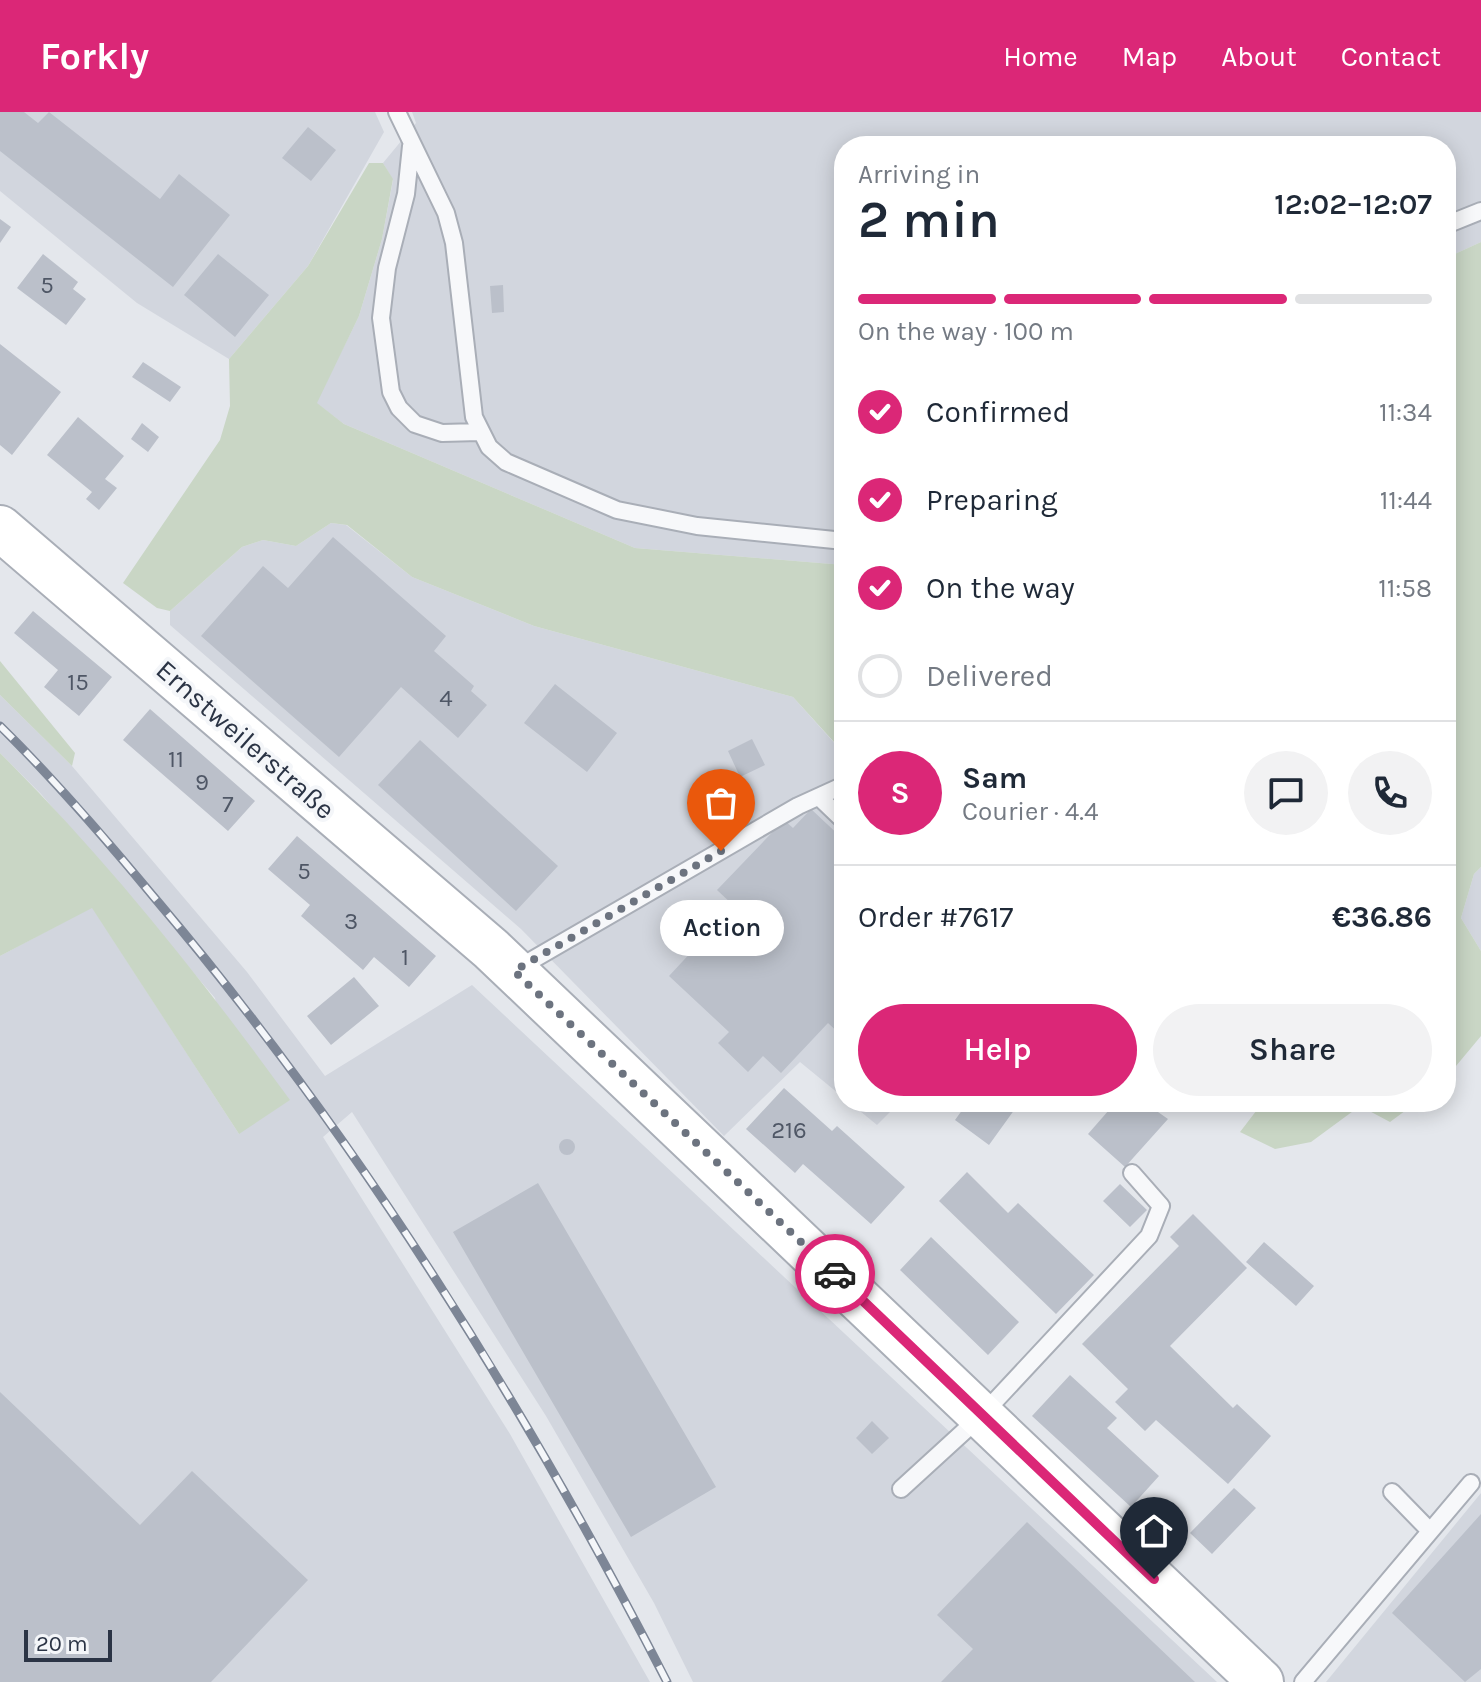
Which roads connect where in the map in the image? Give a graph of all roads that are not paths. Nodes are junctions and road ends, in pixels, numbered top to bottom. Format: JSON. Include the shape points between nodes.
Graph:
{"nodes":[{"id":1,"x":397,"y":112,"type":"edge"},
{"id":2,"x":411,"y":146,"type":"junction"},
{"id":3,"x":1481,"y":211,"type":"edge"},
{"id":4,"x":1456,"y":221,"type":"edge"},
{"id":5,"x":479,"y":432,"type":"junction"},
{"id":6,"x":0,"y":528,"type":"edge"},
{"id":7,"x":834,"y":540,"type":"edge"},
{"id":8,"x":834,"y":790,"type":"edge"},
{"id":9,"x":819,"y":797,"type":"junction"},
{"id":10,"x":834,"y":811,"type":"edge"},
{"id":11,"x":503,"y":960,"type":"junction"},
{"id":12,"x":1132,"y":1173,"type":"dead end"},
{"id":13,"x":982,"y":1415,"type":"junction"},
{"id":14,"x":1471,"y":1483,"type":"dead end"},
{"id":15,"x":901,"y":1489,"type":"dead end"},
{"id":16,"x":1392,"y":1492,"type":"dead end"},
{"id":17,"x":1430,"y":1531,"type":"junction"},
{"id":18,"x":1261,"y":1682,"type":"edge"},
{"id":19,"x":1303,"y":1682,"type":"edge"}],
"edges":[{"from":1,"to":2,"type":"lane"},
{"from":2,"to":5,"type":"lane","via":[[439,194],[454,243]]},
{"from":2,"to":5,"type":"lane","via":[[381,318],[391,392],[415,424],[442,433]]},
{"from":3,"to":4,"type":"lane"},
{"from":5,"to":7,"type":"lane","via":[[506,462],[617,510],[697,526]]},
{"from":6,"to":11,"type":"main road","name":"Ernstweilerstraße"},
{"from":8,"to":9,"type":"lane"},
{"from":9,"to":10,"type":"lane"},
{"from":9,"to":11,"type":"lane"},
{"from":11,"to":13,"type":"main road","name":"Ernstweilerstraße"},
{"from":12,"to":13,"type":"lane","via":[[1161,1206],[1149,1236]]},
{"from":13,"to":15,"type":"lane"},
{"from":13,"to":18,"type":"main road","name":"Ernstweilerstraße"},
{"from":14,"to":17,"type":"lane"},
{"from":16,"to":17,"type":"lane"},
{"from":17,"to":19,"type":"lane"}]}
